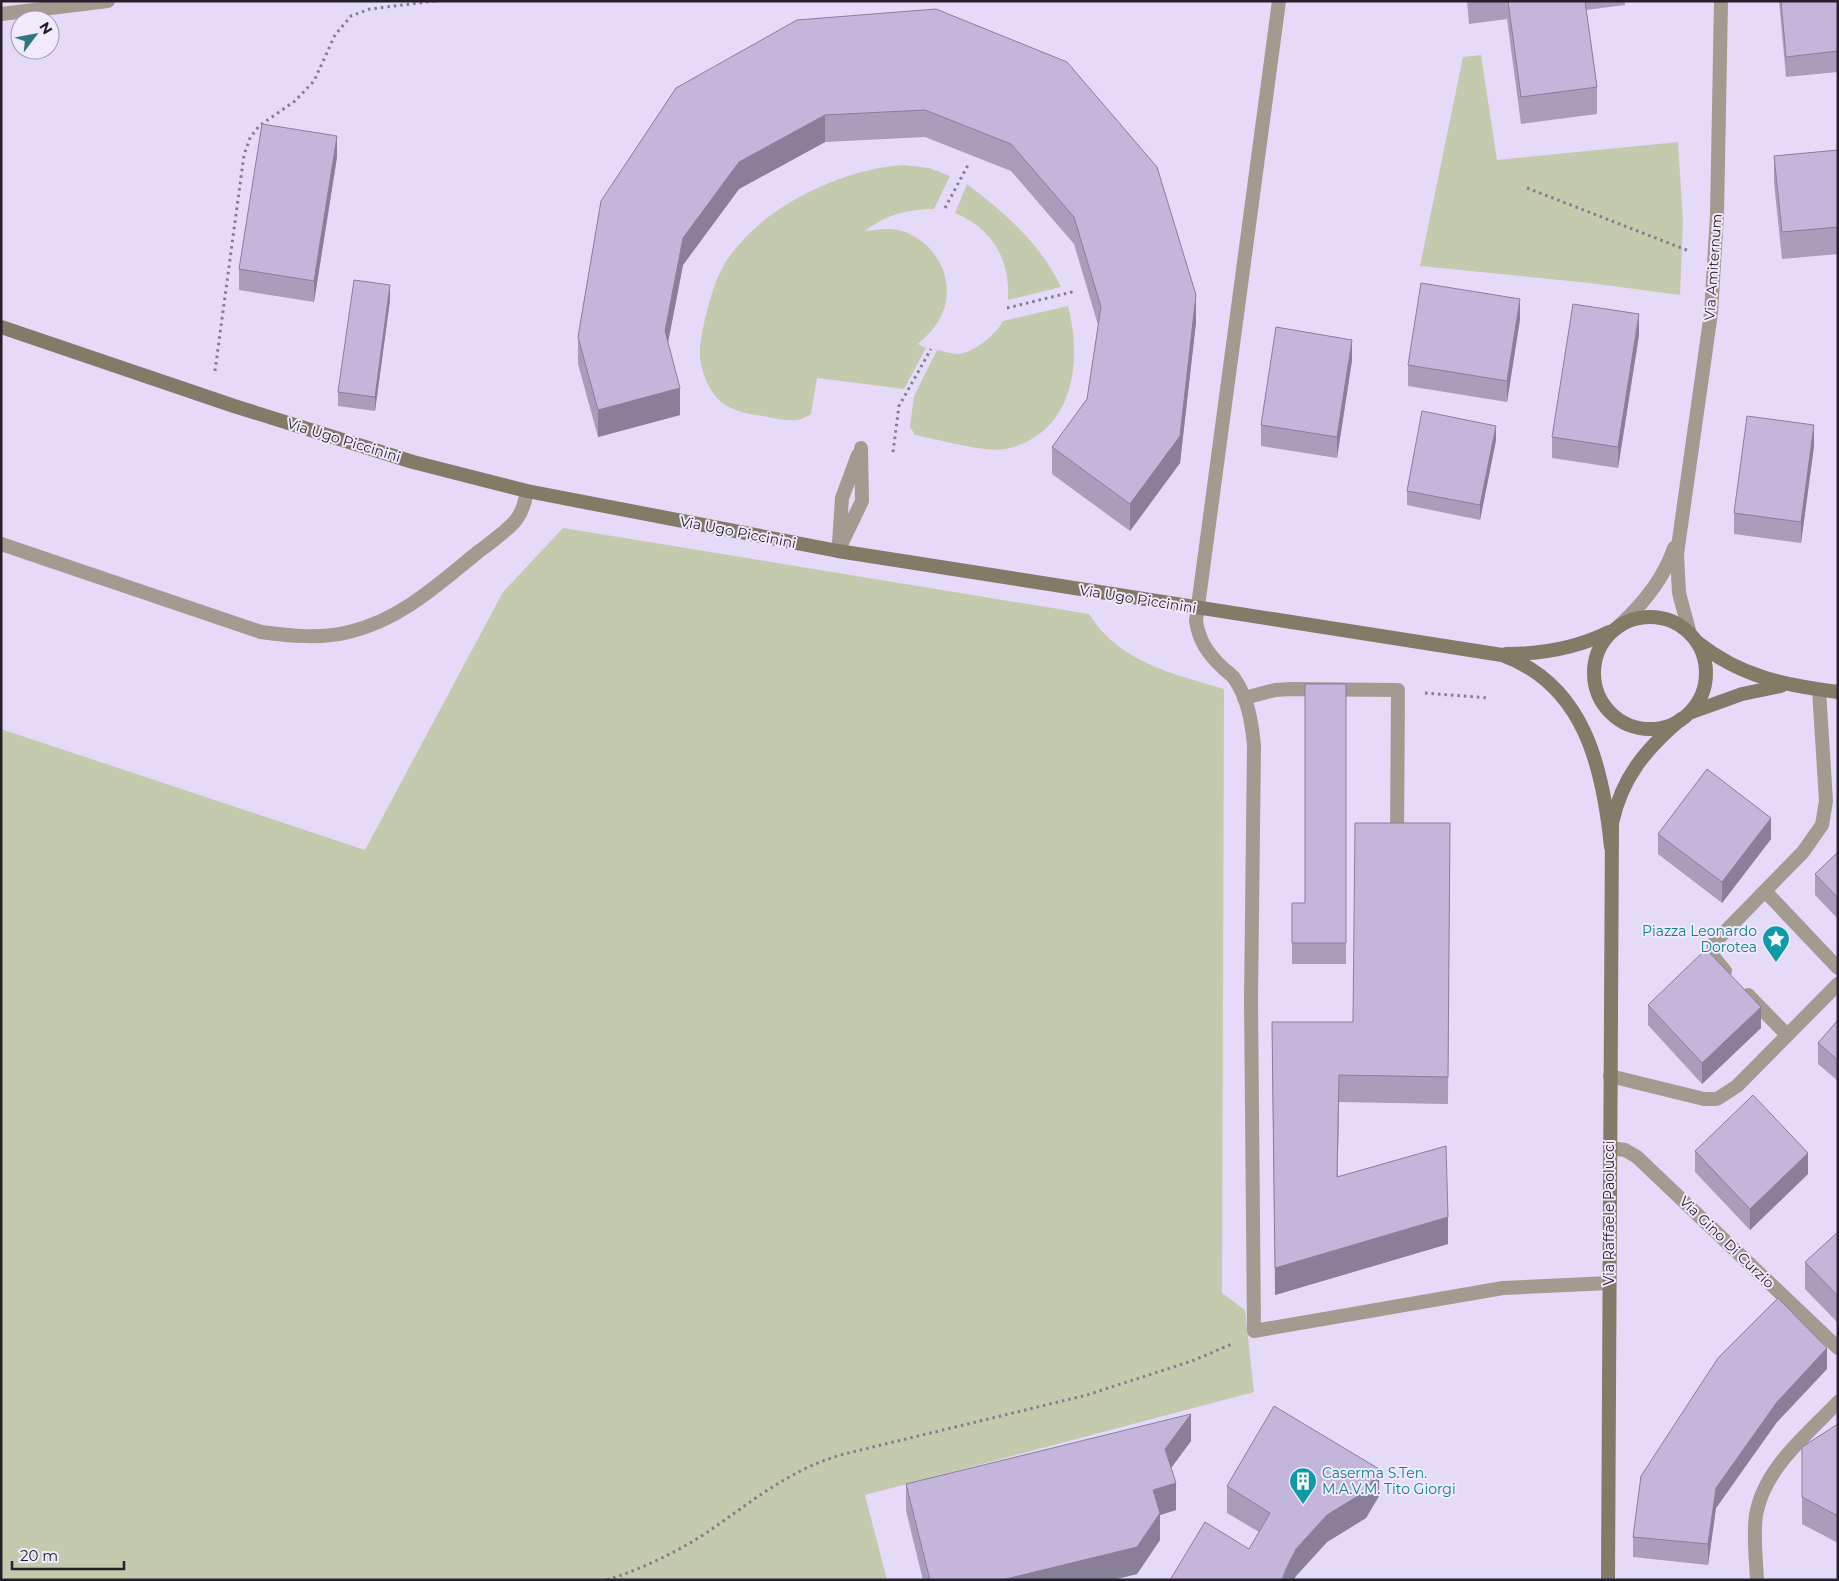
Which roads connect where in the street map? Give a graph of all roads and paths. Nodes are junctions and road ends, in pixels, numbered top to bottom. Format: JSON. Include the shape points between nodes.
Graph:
{"nodes":[{"id":1,"x":108,"y":1,"type":"edge"},
{"id":2,"x":435,"y":1,"type":"edge"},
{"id":3,"x":1279,"y":1,"type":"edge"},
{"id":4,"x":1721,"y":1,"type":"edge"},
{"id":5,"x":74,"y":3,"type":"edge"},
{"id":6,"x":8,"y":9,"type":"edge"},
{"id":7,"x":968,"y":165,"type":"dead end"},
{"id":8,"x":1527,"y":188,"type":"dead end"},
{"id":9,"x":946,"y":208,"type":"dead end"},
{"id":10,"x":1714,"y":256,"type":"junction"},
{"id":11,"x":1076,"y":291,"type":"dead end"},
{"id":12,"x":1007,"y":308,"type":"dead end"},
{"id":13,"x":1,"y":326,"type":"edge"},
{"id":14,"x":931,"y":349,"type":"dead end"},
{"id":15,"x":211,"y":398,"type":"junction"},
{"id":16,"x":893,"y":452,"type":"dead end"},
{"id":17,"x":527,"y":491,"type":"junction"},
{"id":18,"x":1680,"y":531,"type":"junction"},
{"id":19,"x":1,"y":544,"type":"edge"},
{"id":20,"x":838,"y":551,"type":"junction"},
{"id":21,"x":1196,"y":608,"type":"junction"},
{"id":22,"x":1615,"y":628,"type":"junction"},
{"id":23,"x":1693,"y":637,"type":"junction"},
{"id":24,"x":1495,"y":654,"type":"junction"},
{"id":25,"x":1792,"y":686,"type":"junction"},
{"id":26,"x":1398,"y":690,"type":"junction"},
{"id":27,"x":1819,"y":690,"type":"junction"},
{"id":28,"x":1838,"y":692,"type":"edge"},
{"id":29,"x":1244,"y":698,"type":"junction"},
{"id":30,"x":1488,"y":698,"type":"dead end"},
{"id":31,"x":1577,"y":717,"type":"joint"},
{"id":32,"x":1684,"y":717,"type":"junction"},
{"id":33,"x":1397,"y":840,"type":"edge"},
{"id":34,"x":1611,"y":847,"type":"junction"},
{"id":35,"x":1765,"y":891,"type":"junction"},
{"id":36,"x":1838,"y":968,"type":"edge"},
{"id":37,"x":1838,"y":984,"type":"edge"},
{"id":38,"x":1787,"y":1035,"type":"junction"},
{"id":39,"x":1610,"y":1076,"type":"junction"},
{"id":40,"x":1610,"y":1148,"type":"junction"},
{"id":41,"x":1609,"y":1283,"type":"junction"},
{"id":42,"x":1254,"y":1331,"type":"junction"},
{"id":43,"x":1838,"y":1348,"type":"edge"},
{"id":44,"x":1838,"y":1402,"type":"edge"},
{"id":45,"x":607,"y":1580,"type":"edge"},
{"id":46,"x":1608,"y":1580,"type":"edge"},
{"id":47,"x":1757,"y":1580,"type":"edge"}],
"edges":[{"from":1,"to":5,"type":"street"},
{"from":2,"to":15,"type":"path","via":[[370,9],[351,16],[335,35],[325,60],[305,92],[259,126],[250,138],[244,155]]},
{"from":3,"to":21,"type":"street"},
{"from":4,"to":10,"type":"street","name":"Via Amiternum"},
{"from":5,"to":6,"type":"street"},
{"from":7,"to":9,"type":"path"},
{"from":8,"to":10,"type":"path","via":[[1684,250]]},
{"from":10,"to":18,"type":"street","name":"Via Amiternum","via":[[1708,344]]},
{"from":11,"to":12,"type":"path"},
{"from":13,"to":15,"type":"main road","name":"Via Ugo Piccinini"},
{"from":14,"to":16,"type":"path","via":[[899,406]]},
{"from":15,"to":17,"type":"main road","name":"Via Ugo Piccinini","via":[[413,462]]},
{"from":17,"to":19,"type":"street","via":[[522,510],[509,527],[429,592],[370,626],[323,636],[261,632]]},
{"from":17,"to":20,"type":"main road","name":"Via Ugo Piccinini"},
{"from":18,"to":22,"type":"street","name":"Via Amiternum","via":[[1663,574],[1648,596]]},
{"from":18,"to":23,"type":"street","name":"Via Amiternum","via":[[1678,582],[1682,608]]},
{"from":20,"to":20,"type":"street","via":[[862,501],[861,448],[842,498]]},
{"from":20,"to":21,"type":"main road","name":"Via Ugo Piccinini"},
{"from":21,"to":24,"type":"main road","name":"Via Ugo Piccinini"},
{"from":21,"to":29,"type":"street","via":[[1202,643],[1233,676]]},
{"from":22,"to":23,"type":"main road","via":[[1634,619],[1652,616],[1677,623]]},
{"from":22,"to":24,"type":"main road","name":"Via Ugo Piccinini","via":[[1583,643],[1554,650]]},
{"from":22,"to":32,"type":"main road","via":[[1598,652],[1594,668],[1595,685],[1606,707],[1618,719],[1641,728],[1666,727]]},
{"from":23,"to":25,"type":"main road","via":[[1710,652],[1738,667]]},
{"from":23,"to":32,"type":"main road","via":[[1705,662],[1705,679],[1702,695]]},
{"from":24,"to":31,"type":"main road","name":"Via Ugo Piccinini","via":[[1516,661],[1538,674],[1558,691]]},
{"from":25,"to":27,"type":"main road"},
{"from":25,"to":32,"type":"main road","via":[[1753,691]]},
{"from":26,"to":29,"type":"street","via":[[1292,689]]},
{"from":26,"to":30,"type":"path"},
{"from":26,"to":33,"type":"street"},
{"from":27,"to":28,"type":"main road"},
{"from":27,"to":35,"type":"street","via":[[1825,818],[1804,852]]},
{"from":29,"to":42,"type":"street","via":[[1254,746],[1251,998]]},
{"from":31,"to":34,"type":"main road","name":"Via Raffaele Paolucci","via":[[1597,762]]},
{"from":32,"to":34,"type":"main road","name":"Via Raffaele Paolucci","via":[[1652,746],[1628,778],[1616,804]]},
{"from":34,"to":39,"type":"main road","name":"Via Raffaele Paolucci"},
{"from":35,"to":36,"type":"street"},
{"from":35,"to":38,"type":"street","via":[[1716,940],[1712,952],[1717,962]]},
{"from":37,"to":38,"type":"street"},
{"from":38,"to":39,"type":"street","via":[[1728,1094],[1713,1100]]},
{"from":39,"to":40,"type":"main road","name":"Via Raffaele Paolucci"},
{"from":40,"to":41,"type":"main road","name":"Via Raffaele Paolucci"},
{"from":40,"to":43,"type":"street","name":"Via Gino Di Curzio","via":[[1625,1150],[1637,1157]]},
{"from":41,"to":42,"type":"street","via":[[1503,1288]]},
{"from":41,"to":46,"type":"main road","name":"Via Raffaele Paolucci"},
{"from":42,"to":45,"type":"path","via":[[1218,1352],[1087,1395],[813,1463],[766,1489],[687,1544]]},
{"from":44,"to":47,"type":"street","via":[[1781,1462],[1766,1483],[1756,1515]]}]}
